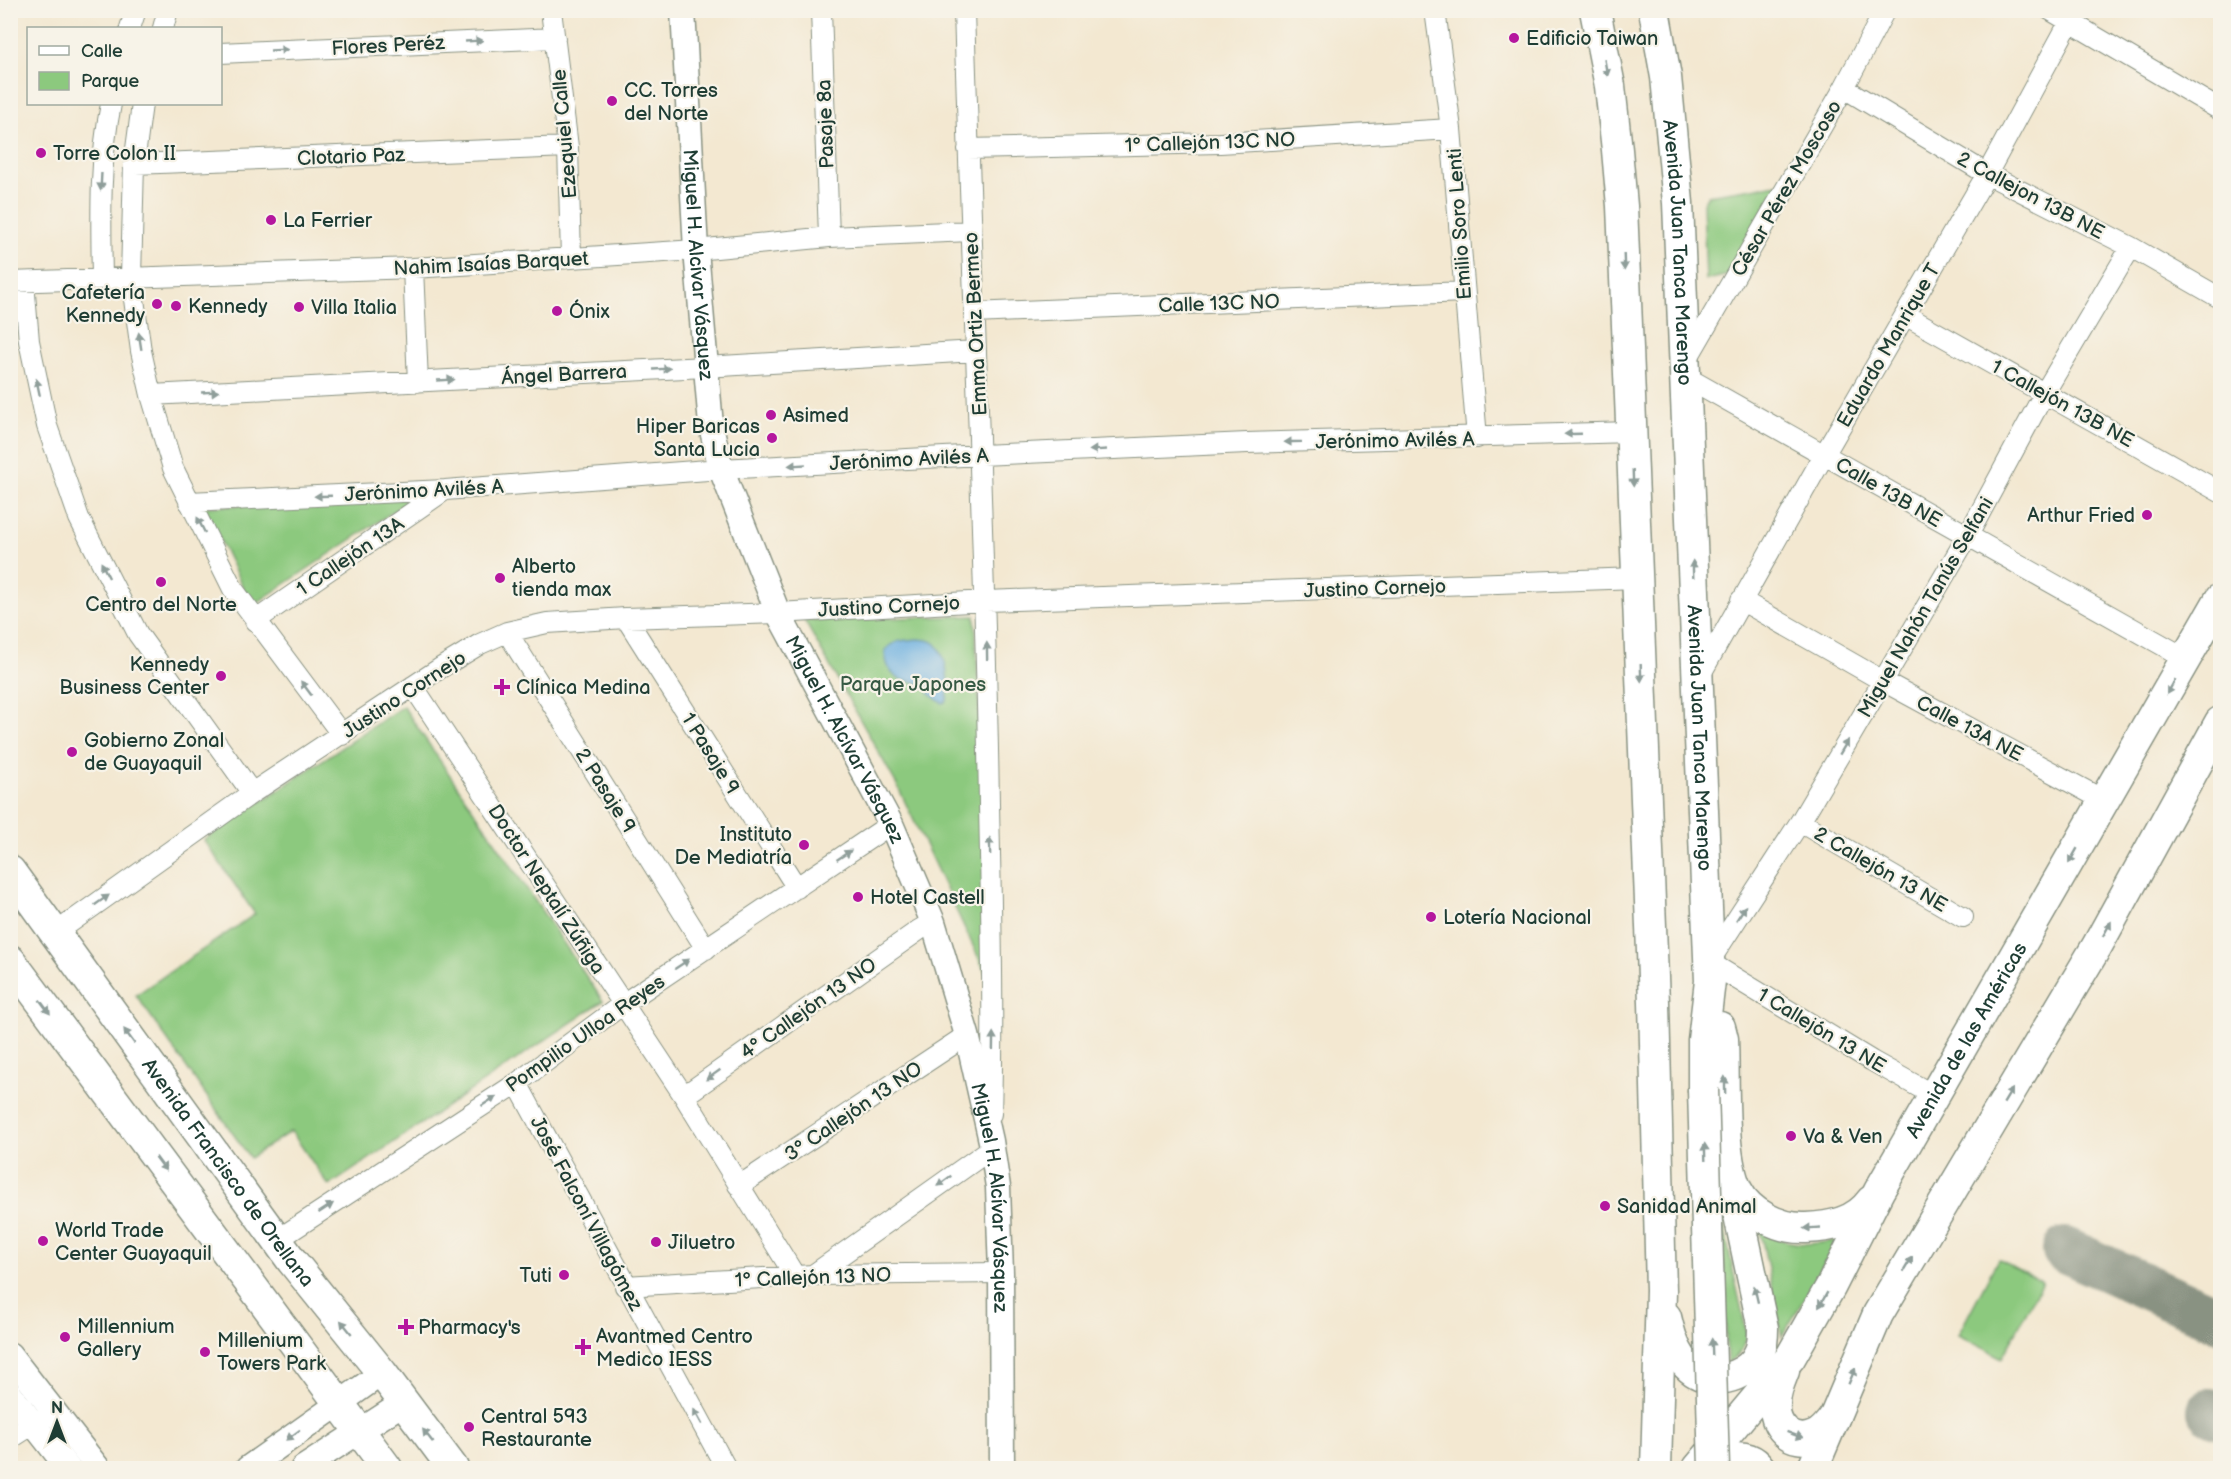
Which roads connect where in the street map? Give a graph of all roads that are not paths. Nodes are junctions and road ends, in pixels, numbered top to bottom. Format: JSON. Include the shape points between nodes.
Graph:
{"nodes":[{"id":1,"x":136,"y":10,"type":"edge"},
{"id":2,"x":168,"y":10,"type":"edge"},
{"id":3,"x":551,"y":10,"type":"edge"},
{"id":4,"x":683,"y":10,"type":"edge"},
{"id":5,"x":821,"y":10,"type":"edge"},
{"id":6,"x":964,"y":10,"type":"edge"},
{"id":7,"x":1434,"y":10,"type":"edge"},
{"id":8,"x":1595,"y":10,"type":"edge"},
{"id":9,"x":1654,"y":10,"type":"edge"},
{"id":10,"x":1885,"y":10,"type":"edge"},
{"id":11,"x":2050,"y":10,"type":"edge"},
{"id":12,"x":2073,"y":16,"type":"edge"},
{"id":13,"x":130,"y":27,"type":"edge"},
{"id":14,"x":163,"y":27,"type":"edge"},
{"id":15,"x":555,"y":38,"type":"junction"},
{"id":16,"x":222,"y":53,"type":"edge"},
{"id":17,"x":1844,"y":88,"type":"junction"},
{"id":18,"x":2218,"y":102,"type":"edge"},
{"id":19,"x":111,"y":105,"type":"edge"},
{"id":20,"x":142,"y":105,"type":"edge"},
{"id":21,"x":1451,"y":129,"type":"junction"},
{"id":22,"x":568,"y":147,"type":"junction"},
{"id":23,"x":968,"y":149,"type":"junction"},
{"id":24,"x":134,"y":164,"type":"junction"},
{"id":25,"x":1987,"y":174,"type":"junction"},
{"id":26,"x":971,"y":231,"type":"junction"},
{"id":27,"x":829,"y":237,"type":"junction"},
{"id":28,"x":2131,"y":248,"type":"junction"},
{"id":29,"x":696,"y":250,"type":"junction"},
{"id":30,"x":571,"y":258,"type":"junction"},
{"id":31,"x":413,"y":268,"type":"junction"},
{"id":32,"x":130,"y":277,"type":"junction"},
{"id":33,"x":102,"y":279,"type":"junction"},
{"id":34,"x":17,"y":282,"type":"edge"},
{"id":35,"x":1464,"y":292,"type":"junction"},
{"id":36,"x":2220,"y":298,"type":"edge"},
{"id":37,"x":974,"y":314,"type":"junction"},
{"id":38,"x":1905,"y":315,"type":"junction"},
{"id":39,"x":976,"y":351,"type":"junction"},
{"id":40,"x":705,"y":367,"type":"junction"},
{"id":41,"x":1685,"y":370,"type":"junction"},
{"id":42,"x":418,"y":382,"type":"junction"},
{"id":43,"x":2045,"y":392,"type":"junction"},
{"id":44,"x":151,"y":394,"type":"junction"},
{"id":45,"x":1631,"y":432,"type":"junction"},
{"id":46,"x":1477,"y":438,"type":"junction"},
{"id":47,"x":981,"y":455,"type":"junction"},
{"id":48,"x":1824,"y":455,"type":"junction"},
{"id":49,"x":721,"y":469,"type":"junction"},
{"id":50,"x":445,"y":490,"type":"junction"},
{"id":51,"x":2220,"y":492,"type":"edge"},
{"id":52,"x":189,"y":502,"type":"junction"},
{"id":53,"x":1967,"y":537,"type":"junction"},
{"id":54,"x":1637,"y":578,"type":"junction"},
{"id":55,"x":2220,"y":599,"type":"edge"},
{"id":56,"x":1741,"y":600,"type":"junction"},
{"id":57,"x":986,"y":601,"type":"junction"},
{"id":58,"x":778,"y":613,"type":"junction"},
{"id":59,"x":626,"y":618,"type":"junction"},
{"id":60,"x":255,"y":621,"type":"junction"},
{"id":61,"x":507,"y":632,"type":"junction"},
{"id":62,"x":2187,"y":659,"type":"junction"},
{"id":63,"x":1698,"y":680,"type":"junction"},
{"id":64,"x":1883,"y":681,"type":"junction"},
{"id":65,"x":413,"y":686,"type":"junction"},
{"id":66,"x":2220,"y":722,"type":"edge"},
{"id":67,"x":342,"y":735,"type":"junction"},
{"id":68,"x":252,"y":793,"type":"junction"},
{"id":69,"x":2105,"y":801,"type":"junction"},
{"id":70,"x":1800,"y":822,"type":"junction"},
{"id":71,"x":891,"y":824,"type":"junction"},
{"id":72,"x":10,"y":871,"type":"edge"},
{"id":73,"x":797,"y":888,"type":"junction"},
{"id":74,"x":1963,"y":917,"type":"dead end"},
{"id":75,"x":933,"y":922,"type":"junction"},
{"id":76,"x":54,"y":934,"type":"junction"},
{"id":77,"x":706,"y":948,"type":"junction"},
{"id":78,"x":10,"y":960,"type":"edge"},
{"id":79,"x":1710,"y":971,"type":"junction"},
{"id":80,"x":623,"y":1004,"type":"junction"},
{"id":81,"x":967,"y":1035,"type":"junction"},
{"id":82,"x":517,"y":1083,"type":"junction"},
{"id":83,"x":684,"y":1096,"type":"junction"},
{"id":84,"x":1935,"y":1096,"type":"junction"},
{"id":85,"x":991,"y":1145,"type":"junction"},
{"id":86,"x":1729,"y":1162,"type":"junction"},
{"id":87,"x":738,"y":1185,"type":"junction"},
{"id":88,"x":1879,"y":1191,"type":"junction"},
{"id":89,"x":277,"y":1240,"type":"junction"},
{"id":90,"x":1001,"y":1273,"type":"junction"},
{"id":91,"x":804,"y":1275,"type":"junction"},
{"id":92,"x":626,"y":1286,"type":"junction"},
{"id":93,"x":1661,"y":1290,"type":"junction"},
{"id":94,"x":10,"y":1355,"type":"edge"},
{"id":95,"x":1790,"y":1358,"type":"junction"},
{"id":96,"x":382,"y":1373,"type":"junction"},
{"id":97,"x":10,"y":1394,"type":"edge"},
{"id":98,"x":339,"y":1402,"type":"junction"},
{"id":99,"x":403,"y":1403,"type":"junction"},
{"id":100,"x":1835,"y":1416,"type":"junction"},
{"id":101,"x":43,"y":1418,"type":"junction"},
{"id":102,"x":358,"y":1432,"type":"junction"},
{"id":103,"x":10,"y":1439,"type":"edge"},
{"id":104,"x":68,"y":1468,"type":"edge"},
{"id":105,"x":98,"y":1468,"type":"edge"},
{"id":106,"x":248,"y":1468,"type":"edge"},
{"id":107,"x":303,"y":1468,"type":"edge"},
{"id":108,"x":387,"y":1468,"type":"edge"},
{"id":109,"x":453,"y":1468,"type":"edge"},
{"id":110,"x":726,"y":1468,"type":"edge"},
{"id":111,"x":1002,"y":1468,"type":"edge"},
{"id":112,"x":1656,"y":1468,"type":"edge"},
{"id":113,"x":1698,"y":1468,"type":"edge"},
{"id":114,"x":1708,"y":1468,"type":"edge"},
{"id":115,"x":1714,"y":1468,"type":"edge"},
{"id":116,"x":1760,"y":1468,"type":"edge"},
{"id":117,"x":1813,"y":1468,"type":"edge"}],
"edges":[{"from":1,"to":13,"type":"street"},
{"from":2,"to":14,"type":"street"},
{"from":3,"to":15,"type":"street","name":"Ezequiel Calle"},
{"from":4,"to":29,"type":"street","name":"Miguel H. Alcívar Vásquez"},
{"from":5,"to":27,"type":"street","name":"Pasaje 8a"},
{"from":6,"to":23,"type":"street","name":"Emma Ortiz Bermeo"},
{"from":7,"to":21,"type":"street","name":"Emilio Soro Lenti"},
{"from":8,"to":45,"type":"main road","one_way":true,"via":[[1610,86],[1617,150]]},
{"from":9,"to":41,"type":"main road","name":"Avenida Juan Tanca Marengo","via":[[1674,145]]},
{"from":10,"to":17,"type":"street","name":"César Pérez Moscoso"},
{"from":11,"to":12,"type":"street"},
{"from":12,"to":18,"type":"street"},
{"from":12,"to":25,"type":"street","name":"Eduardo Manrique T"},
{"from":16,"to":15,"type":"street","name":"Flores Peréz","one_way":true},
{"from":15,"to":22,"type":"street","name":"Ezequiel Calle"},
{"from":17,"to":25,"type":"street","name":"2 Callejon 13B NE"},
{"from":17,"to":41,"type":"street","name":"César Pérez Moscoso"},
{"from":19,"to":33,"type":"street","one_way":true,"via":[[100,188]]},
{"from":20,"to":24,"type":"street"},
{"from":21,"to":23,"type":"street","name":"1º Callejón 13C NO","via":[[1220,143]]},
{"from":21,"to":35,"type":"street","name":"Emilio Soro Lenti"},
{"from":22,"to":24,"type":"street","name":"Clotario Paz"},
{"from":22,"to":30,"type":"street","name":"Ezequiel Calle"},
{"from":23,"to":26,"type":"street","name":"Emma Ortiz Bermeo"},
{"from":24,"to":32,"type":"street"},
{"from":25,"to":28,"type":"street","name":"2 Callejon 13B NE"},
{"from":25,"to":38,"type":"street","name":"Eduardo Manrique T"},
{"from":26,"to":27,"type":"street","name":"Nahim Isaías Barquet"},
{"from":26,"to":37,"type":"street","name":"Emma Ortiz Bermeo"},
{"from":27,"to":29,"type":"street","name":"Nahim Isaías Barquet"},
{"from":28,"to":36,"type":"street","name":"2 Callejon 13B NE"},
{"from":28,"to":43,"type":"street","name":"Miguel Nahón Tanús Selfani"},
{"from":29,"to":30,"type":"street","name":"Nahim Isaías Barquet"},
{"from":29,"to":40,"type":"street","name":"Miguel H. Alcívar Vásquez"},
{"from":30,"to":31,"type":"street","name":"Nahim Isaías Barquet"},
{"from":31,"to":32,"type":"street","name":"Nahim Isaías Barquet"},
{"from":31,"to":42,"type":"street"},
{"from":32,"to":33,"type":"street","name":"Nahim Isaías Barquet"},
{"from":44,"to":32,"type":"street","one_way":true},
{"from":33,"to":34,"type":"street","name":"Nahim Isaías Barquet"},
{"from":68,"to":34,"type":"street","one_way":true,"via":[[138,634],[79,518],[47,426]]},
{"from":35,"to":37,"type":"street","name":"Calle 13C NO"},
{"from":35,"to":46,"type":"street","name":"Emilio Soro Lenti"},
{"from":37,"to":39,"type":"street","name":"Emma Ortiz Bermeo"},
{"from":38,"to":43,"type":"street","name":"1 Callejón 13B NE"},
{"from":38,"to":48,"type":"street","name":"Eduardo Manrique T"},
{"from":39,"to":40,"type":"street","name":"Ángel Barrera"},
{"from":39,"to":47,"type":"street","name":"Emma Ortiz Bermeo"},
{"from":42,"to":40,"type":"street","name":"Ángel Barrera","one_way":true},
{"from":40,"to":49,"type":"street","name":"Miguel H. Alcívar Vásquez","via":[[711,426]]},
{"from":41,"to":48,"type":"street","name":"Calle 13B NE"},
{"from":63,"to":41,"type":"main road","name":"Avenida Juan Tanca Marengo","one_way":true},
{"from":44,"to":42,"type":"street","name":"Ángel Barrera","one_way":true},
{"from":43,"to":51,"type":"street","name":"1 Callejón 13B NE"},
{"from":43,"to":53,"type":"street","name":"Miguel Nahón Tanús Selfani"},
{"from":44,"to":52,"type":"street"},
{"from":45,"to":46,"type":"street","name":"Jerónimo Avilés A","one_way":true},
{"from":45,"to":54,"type":"main road","one_way":true},
{"from":46,"to":47,"type":"street","name":"Jerónimo Avilés A","one_way":true},
{"from":47,"to":49,"type":"street","name":"Jerónimo Avilés A","one_way":true},
{"from":47,"to":57,"type":"street","name":"Emma Ortiz Bermeo"},
{"from":48,"to":53,"type":"street","name":"Calle 13B NE"},
{"from":48,"to":56,"type":"street","name":"Eduardo Manrique T"},
{"from":49,"to":50,"type":"street","name":"Jerónimo Avilés A"},
{"from":49,"to":58,"type":"street","name":"Miguel H. Alcívar Vásquez"},
{"from":50,"to":52,"type":"street","name":"Jerónimo Avilés A","one_way":true},
{"from":50,"to":60,"type":"street","name":"1 Callejón 13A"},
{"from":60,"to":52,"type":"street","one_way":true,"via":[[233,589]]},
{"from":53,"to":62,"type":"street","name":"Calle 13B NE"},
{"from":53,"to":64,"type":"street","name":"Miguel Nahón Tanús Selfani"},
{"from":54,"to":57,"type":"street","name":"Justino Cornejo"},
{"from":54,"to":93,"type":"main road","one_way":true},
{"from":55,"to":62,"type":"main road","name":"Avenida de las Américas"},
{"from":56,"to":63,"type":"street","name":"Eduardo Manrique T"},
{"from":56,"to":64,"type":"street","name":"Calle 13A NE"},
{"from":57,"to":58,"type":"street","name":"Justino Cornejo"},
{"from":85,"to":57,"type":"street","name":"Emma Ortiz Bermeo","one_way":true,"via":[[993,1024]]},
{"from":58,"to":59,"type":"street","name":"Justino Cornejo"},
{"from":58,"to":71,"type":"street","name":"Miguel H. Alcívar Vásquez"},
{"from":59,"to":61,"type":"street","name":"Justino Cornejo","via":[[547,623]]},
{"from":59,"to":73,"type":"street","name":"1 Pasaje 9"},
{"from":67,"to":60,"type":"street","one_way":true},
{"from":61,"to":65,"type":"street","name":"Justino Cornejo","via":[[480,644]]},
{"from":61,"to":77,"type":"street","name":"2 Pasaje 9"},
{"from":62,"to":69,"type":"main road","name":"Avenida de las Américas","one_way":true},
{"from":63,"to":79,"type":"main road","name":"Avenida Juan Tanca Marengo"},
{"from":64,"to":69,"type":"street","name":"Calle 13A NE"},
{"from":70,"to":64,"type":"street","name":"Miguel Nahón Tanús Selfani","one_way":true},
{"from":65,"to":67,"type":"street","name":"Justino Cornejo"},
{"from":65,"to":80,"type":"street","name":"Doctor Neptalí Zúñiga"},
{"from":100,"to":66,"type":"main road","one_way":true,"via":[[1878,1314],[2097,946]]},
{"from":67,"to":68,"type":"street","name":"Justino Cornejo"},
{"from":76,"to":68,"type":"street","name":"Justino Cornejo","one_way":true},
{"from":69,"to":84,"type":"main road","name":"Avenida de las Américas","one_way":true},
{"from":70,"to":74,"type":"street","name":"2 Callejón 13 NE"},
{"from":79,"to":70,"type":"street","name":"Miguel Nahón Tanús Selfani","one_way":true},
{"from":73,"to":71,"type":"street","name":"Pompilio Ulloa Reyes","one_way":true},
{"from":71,"to":75,"type":"street","name":"Miguel H. Alcívar Vásquez"},
{"from":72,"to":76,"type":"main road","name":"Avenida Francisco de Orellana"},
{"from":73,"to":77,"type":"street","name":"Pompilio Ulloa Reyes"},
{"from":75,"to":81,"type":"street","name":"Miguel H. Alcívar Vásquez"},
{"from":75,"to":83,"type":"street","name":"4º Callejón 13 NO","one_way":true},
{"from":89,"to":76,"type":"main road","name":"Avenida Francisco de Orellana","one_way":true},
{"from":80,"to":77,"type":"street","name":"Pompilio Ulloa Reyes","one_way":true},
{"from":78,"to":98,"type":"main road","one_way":true},
{"from":79,"to":84,"type":"street","name":"1 Callejón 13 NE"},
{"from":86,"to":79,"type":"main road","one_way":true,"via":[[1723,1039]]},
{"from":115,"to":79,"type":"main road","name":"Avenida Juan Tanca Marengo","one_way":true,"bridge":true,"via":[[1703,1089]]},
{"from":80,"to":82,"type":"street","name":"Pompilio Ulloa Reyes"},
{"from":80,"to":83,"type":"street","name":"Doctor Neptalí Zúñiga"},
{"from":81,"to":85,"type":"street","name":"Miguel H. Alcívar Vásquez"},
{"from":81,"to":87,"type":"street","name":"3º Callejón 13 NO"},
{"from":89,"to":82,"type":"street","name":"Pompilio Ulloa Reyes","one_way":true},
{"from":82,"to":92,"type":"street","name":"José Falconí Villagómez"},
{"from":83,"to":87,"type":"street","name":"Doctor Neptalí Zúñiga"},
{"from":84,"to":88,"type":"main road","name":"Avenida de las Américas"},
{"from":85,"to":90,"type":"street","name":"Miguel H. Alcívar Vásquez","via":[[998,1187]]},
{"from":85,"to":91,"type":"street","one_way":true},
{"from":88,"to":86,"type":"main road","one_way":true,"via":[[1868,1206],[1847,1221],[1818,1228],[1785,1226],[1745,1203]]},
{"from":93,"to":86,"type":"main road","one_way":true,"via":[[1670,1337],[1680,1356],[1695,1371],[1702,1376],[1727,1378],[1755,1361],[1763,1328]]},
{"from":87,"to":91,"type":"street","name":"Doctor Neptalí Zúñiga"},
{"from":88,"to":95,"type":"main road","name":"Avenida de las Américas","one_way":true},
{"from":96,"to":89,"type":"main road","name":"Avenida Francisco de Orellana","one_way":true},
{"from":90,"to":91,"type":"street","name":"1º Callejón 13 NO"},
{"from":90,"to":111,"type":"street","name":"Miguel H. Alcívar Vásquez"},
{"from":91,"to":92,"type":"street","name":"1º Callejón 13 NO"},
{"from":110,"to":92,"type":"street","name":"José Falconí Villagómez","one_way":true},
{"from":93,"to":112,"type":"main road"},
{"from":94,"to":101,"type":"street"},
{"from":95,"to":100,"type":"main road","one_way":true,"via":[[1774,1406],[1780,1426],[1787,1434],[1803,1439],[1821,1432]]},
{"from":95,"to":113,"type":"main road","name":"Avenida de las Américas"},
{"from":96,"to":98,"type":"street"},
{"from":96,"to":99,"type":"main road","name":"Avenida Francisco de Orellana"},
{"from":97,"to":101,"type":"street"},
{"from":98,"to":102,"type":"main road"},
{"from":98,"to":106,"type":"street","one_way":true},
{"from":99,"to":102,"type":"street"},
{"from":109,"to":99,"type":"main road","name":"Avenida Francisco de Orellana","one_way":true},
{"from":100,"to":117,"type":"main road"},
{"from":101,"to":103,"type":"street"},
{"from":101,"to":104,"type":"street"},
{"from":101,"to":105,"type":"street"},
{"from":102,"to":107,"type":"street"},
{"from":102,"to":108,"type":"main road"},
{"from":114,"to":116,"type":"main road","via":[[1723,1459],[1743,1457]]}]}
